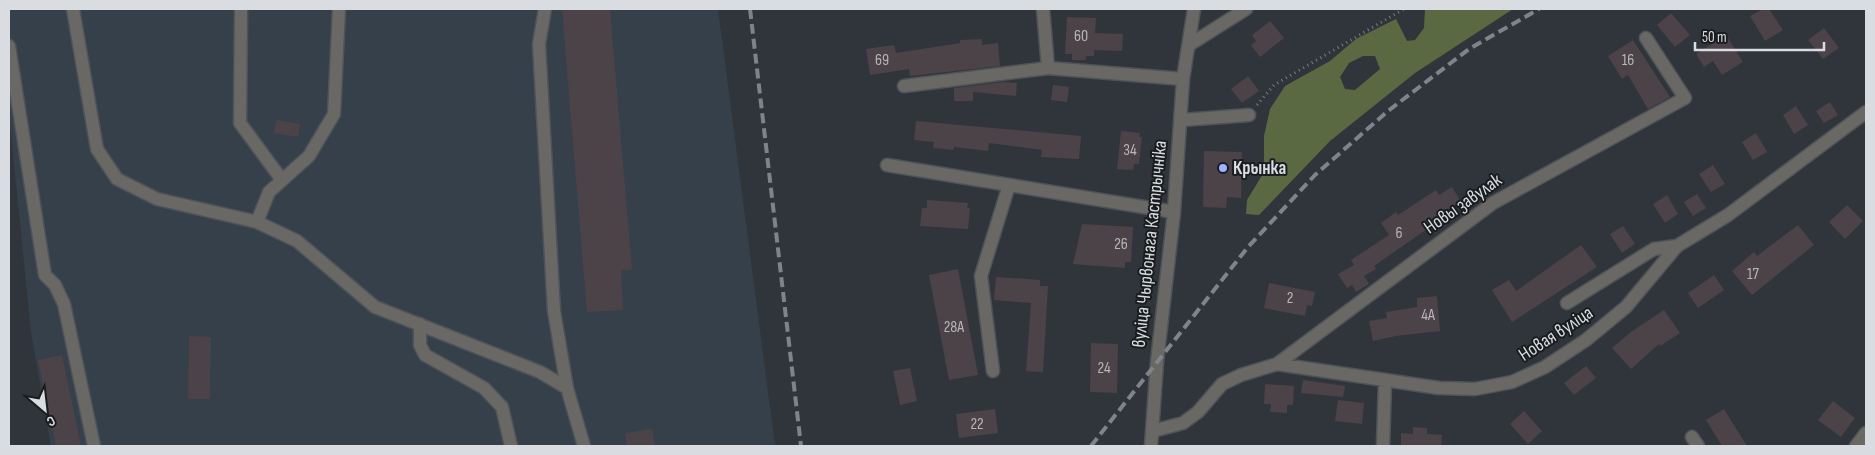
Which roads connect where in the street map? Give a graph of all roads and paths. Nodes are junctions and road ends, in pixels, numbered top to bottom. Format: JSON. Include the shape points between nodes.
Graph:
{"nodes":[{"id":1,"x":73,"y":9,"type":"edge"},
{"id":2,"x":241,"y":9,"type":"edge"},
{"id":3,"x":339,"y":9,"type":"edge"},
{"id":4,"x":545,"y":9,"type":"edge"},
{"id":5,"x":1043,"y":9,"type":"edge"},
{"id":6,"x":1194,"y":9,"type":"edge"},
{"id":7,"x":1246,"y":9,"type":"edge"},
{"id":8,"x":1404,"y":9,"type":"edge"},
{"id":9,"x":1646,"y":38,"type":"dead end"},
{"id":10,"x":1188,"y":45,"type":"junction"},
{"id":11,"x":9,"y":46,"type":"edge"},
{"id":12,"x":1048,"y":68,"type":"junction"},
{"id":13,"x":1183,"y":78,"type":"junction"},
{"id":14,"x":904,"y":86,"type":"dead end"},
{"id":15,"x":1866,"y":112,"type":"edge"},
{"id":16,"x":1249,"y":115,"type":"joint"},
{"id":17,"x":1182,"y":120,"type":"junction"},
{"id":18,"x":887,"y":165,"type":"dead end"},
{"id":19,"x":282,"y":180,"type":"junction"},
{"id":20,"x":1009,"y":185,"type":"junction"},
{"id":21,"x":1174,"y":212,"type":"junction"},
{"id":22,"x":257,"y":222,"type":"junction"},
{"id":23,"x":1677,"y":246,"type":"junction"},
{"id":24,"x":1567,"y":302,"type":"dead end"},
{"id":25,"x":420,"y":324,"type":"junction"},
{"id":26,"x":1277,"y":364,"type":"junction"},
{"id":27,"x":993,"y":371,"type":"dead end"},
{"id":28,"x":1385,"y":382,"type":"junction"},
{"id":29,"x":567,"y":388,"type":"junction"},
{"id":30,"x":1153,"y":431,"type":"junction"},
{"id":31,"x":1866,"y":433,"type":"edge"},
{"id":32,"x":94,"y":446,"type":"edge"},
{"id":33,"x":512,"y":446,"type":"edge"},
{"id":34,"x":584,"y":446,"type":"edge"},
{"id":35,"x":1151,"y":446,"type":"edge"},
{"id":36,"x":1383,"y":446,"type":"edge"},
{"id":37,"x":1856,"y":446,"type":"edge"}],
"edges":[{"from":1,"to":22,"type":"street","via":[[97,149],[117,179],[157,200]]},
{"from":2,"to":19,"type":"street","via":[[240,124]]},
{"from":3,"to":19,"type":"street","via":[[334,114],[309,156]]},
{"from":4,"to":29,"type":"street","via":[[539,44],[554,311]]},
{"from":5,"to":12,"type":"street"},
{"from":6,"to":10,"type":"street","name":"вуліца Чырвонага Кастрычніка"},
{"from":7,"to":10,"type":"street"},
{"from":8,"to":16,"type":"path","via":[[1274,85]]},
{"from":9,"to":26,"type":"street","name":"Новы завулак","via":[[1685,98],[1493,202]]},
{"from":10,"to":13,"type":"street","name":"вуліца Чырвонага Кастрычніка"},
{"from":11,"to":32,"type":"street","via":[[45,275],[55,285],[64,304]]},
{"from":12,"to":13,"type":"street"},
{"from":12,"to":14,"type":"street"},
{"from":13,"to":17,"type":"street","name":"вуліца Чырвонага Кастрычніка"},
{"from":15,"to":23,"type":"street","name":"Новая вуліца","via":[[1728,215]]},
{"from":16,"to":17,"type":"street"},
{"from":17,"to":21,"type":"street","name":"вуліца Чырвонага Кастрычніка"},
{"from":18,"to":20,"type":"street"},
{"from":19,"to":22,"type":"street","via":[[269,192]]},
{"from":20,"to":21,"type":"street"},
{"from":20,"to":27,"type":"street","via":[[981,276]]},
{"from":21,"to":30,"type":"street","name":"вуліца Чырвонага Кастрычніка","via":[[1157,362]]},
{"from":22,"to":25,"type":"street","via":[[297,241],[375,307]]},
{"from":23,"to":24,"type":"street","via":[[1654,249]]},
{"from":23,"to":28,"type":"street","name":"Новая вуліца","via":[[1626,307],[1586,340],[1512,382],[1475,389]]},
{"from":25,"to":29,"type":"street","via":[[540,372]]},
{"from":25,"to":33,"type":"street","via":[[420,345],[425,355],[484,388],[502,407]]},
{"from":26,"to":28,"type":"street","name":"Новая вуліца"},
{"from":26,"to":30,"type":"street","name":"Новая вуліца","via":[[1222,384],[1198,412],[1183,423]]},
{"from":28,"to":36,"type":"street"},
{"from":29,"to":34,"type":"street"},
{"from":30,"to":35,"type":"street","name":"вуліца Чырвонага Кастрычніка"},
{"from":31,"to":37,"type":"street"}]}
